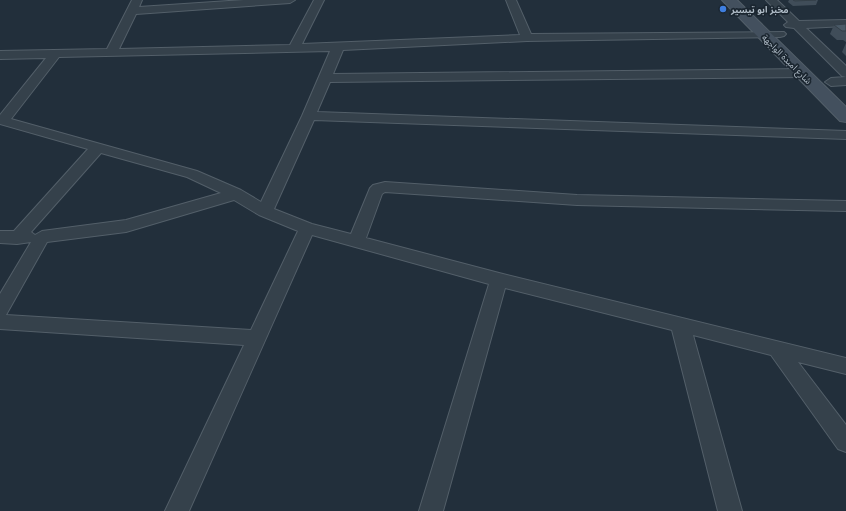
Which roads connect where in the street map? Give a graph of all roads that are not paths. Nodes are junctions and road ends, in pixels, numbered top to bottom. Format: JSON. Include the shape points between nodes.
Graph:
{"nodes":[{"id":1,"x":138,"y":0,"type":"edge"},
{"id":2,"x":290,"y":0,"type":"edge"},
{"id":3,"x":319,"y":0,"type":"edge"},
{"id":4,"x":511,"y":0,"type":"edge"},
{"id":5,"x":729,"y":0,"type":"edge"},
{"id":6,"x":746,"y":0,"type":"edge"},
{"id":7,"x":771,"y":0,"type":"edge"},
{"id":8,"x":132,"y":11,"type":"junction"},
{"id":9,"x":846,"y":23,"type":"edge"},
{"id":10,"x":797,"y":25,"type":"junction"},
{"id":11,"x":771,"y":31,"type":"junction"},
{"id":12,"x":527,"y":38,"type":"junction"},
{"id":13,"x":338,"y":47,"type":"junction"},
{"id":14,"x":294,"y":48,"type":"junction"},
{"id":15,"x":111,"y":53,"type":"junction"},
{"id":16,"x":55,"y":54,"type":"junction"},
{"id":17,"x":0,"y":55,"type":"edge"},
{"id":18,"x":846,"y":73,"type":"edge"},
{"id":19,"x":802,"y":74,"type":"junction"},
{"id":20,"x":326,"y":78,"type":"junction"},
{"id":21,"x":846,"y":81,"type":"edge"},
{"id":22,"x":831,"y":82,"type":"junction"},
{"id":23,"x":846,"y":98,"type":"edge"},
{"id":24,"x":309,"y":116,"type":"junction"},
{"id":25,"x":846,"y":117,"type":"edge"},
{"id":26,"x":1,"y":120,"type":"edge"},
{"id":27,"x":846,"y":135,"type":"edge"},
{"id":28,"x":98,"y":147,"type":"junction"},
{"id":29,"x":236,"y":194,"type":"junction"},
{"id":30,"x":846,"y":206,"type":"edge"},
{"id":31,"x":265,"y":211,"type":"junction"},
{"id":32,"x":307,"y":228,"type":"junction"},
{"id":33,"x":0,"y":237,"type":"edge"},
{"id":34,"x":42,"y":237,"type":"junction"},
{"id":35,"x":17,"y":238,"type":"junction"},
{"id":36,"x":356,"y":242,"type":"junction"},
{"id":37,"x":499,"y":280,"type":"junction"},
{"id":38,"x":0,"y":310,"type":"edge"},
{"id":39,"x":0,"y":322,"type":"edge"},
{"id":40,"x":680,"y":324,"type":"junction"},
{"id":41,"x":256,"y":338,"type":"junction"},
{"id":42,"x":777,"y":349,"type":"junction"},
{"id":43,"x":846,"y":366,"type":"edge"},
{"id":44,"x":846,"y":442,"type":"edge"},
{"id":45,"x":177,"y":511,"type":"edge"},
{"id":46,"x":431,"y":511,"type":"edge"},
{"id":47,"x":730,"y":511,"type":"edge"}],
"edges":[{"from":1,"to":8,"type":"street"},
{"from":2,"to":8,"type":"street"},
{"from":3,"to":14,"type":"street"},
{"from":4,"to":12,"type":"street"},
{"from":5,"to":11,"type":"main road","name":"شارع امبدة الواجهة"},
{"from":6,"to":11,"type":"main road","name":"شارع امبدة الواجهة"},
{"from":7,"to":10,"type":"street"},
{"from":8,"to":15,"type":"street"},
{"from":9,"to":10,"type":"street"},
{"from":10,"to":11,"type":"street"},
{"from":10,"to":18,"type":"street"},
{"from":11,"to":12,"type":"street"},
{"from":11,"to":19,"type":"main road","name":"شارع امبدة الواجهة"},
{"from":11,"to":22,"type":"main road","name":"شارع امبدة الواجهة"},
{"from":12,"to":13,"type":"street"},
{"from":13,"to":14,"type":"street"},
{"from":13,"to":20,"type":"street"},
{"from":14,"to":15,"type":"street"},
{"from":15,"to":16,"type":"street"},
{"from":16,"to":17,"type":"street"},
{"from":16,"to":26,"type":"street"},
{"from":19,"to":20,"type":"street"},
{"from":19,"to":25,"type":"main road","name":"شارع امبدة الواجهة"},
{"from":20,"to":24,"type":"street"},
{"from":21,"to":22,"type":"street"},
{"from":22,"to":23,"type":"main road","name":"شارع امبدة الواجهة"},
{"from":24,"to":27,"type":"street"},
{"from":24,"to":31,"type":"street"},
{"from":26,"to":28,"type":"street"},
{"from":28,"to":29,"type":"street","via":[[192,174]]},
{"from":28,"to":35,"type":"street"},
{"from":29,"to":31,"type":"street"},
{"from":29,"to":34,"type":"street","via":[[126,226]]},
{"from":30,"to":36,"type":"street","via":[[577,200],[386,187],[375,192]]},
{"from":31,"to":32,"type":"street"},
{"from":32,"to":36,"type":"street"},
{"from":32,"to":41,"type":"street"},
{"from":33,"to":35,"type":"street"},
{"from":34,"to":35,"type":"street"},
{"from":34,"to":38,"type":"street"},
{"from":36,"to":37,"type":"street"},
{"from":37,"to":40,"type":"street"},
{"from":37,"to":46,"type":"street"},
{"from":39,"to":41,"type":"street"},
{"from":40,"to":42,"type":"street"},
{"from":40,"to":47,"type":"street"},
{"from":41,"to":45,"type":"street"},
{"from":42,"to":43,"type":"street"},
{"from":42,"to":44,"type":"street"}]}
